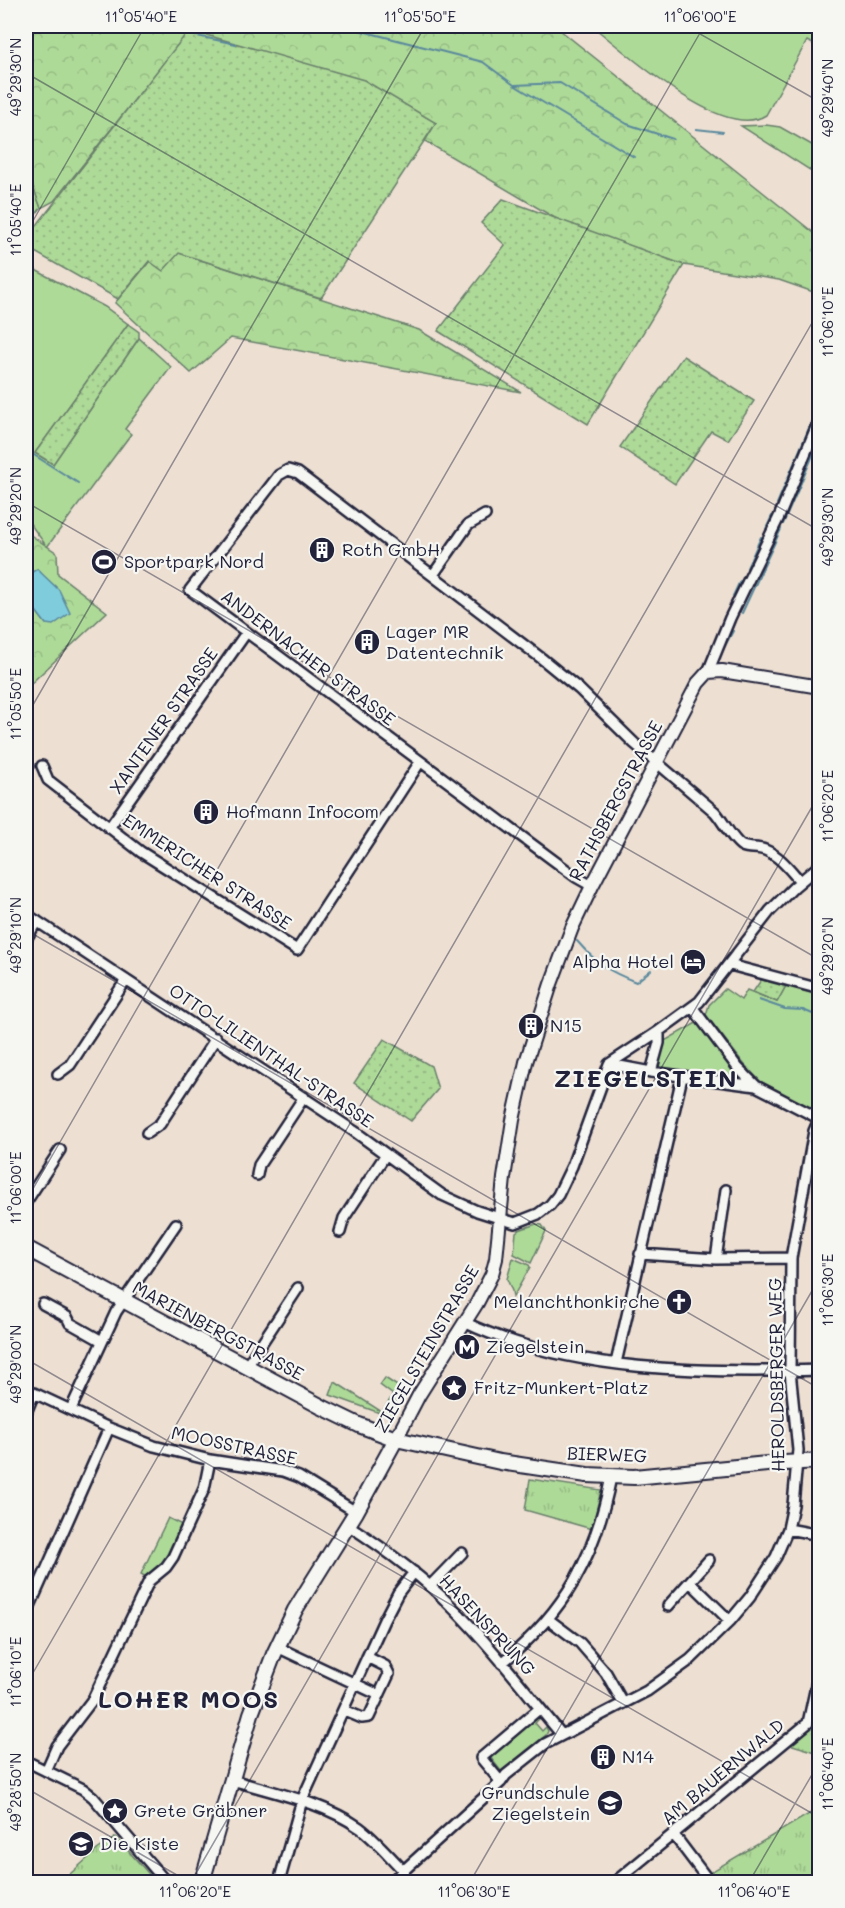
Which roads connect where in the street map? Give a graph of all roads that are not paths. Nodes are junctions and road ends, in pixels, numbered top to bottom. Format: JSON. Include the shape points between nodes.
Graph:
{"nodes":[{"id":1,"x":819,"y":418,"type":"edge"},
{"id":2,"x":485,"y":515,"type":"dead end"},
{"id":3,"x":433,"y":575,"type":"junction"},
{"id":4,"x":246,"y":633,"type":"junction"},
{"id":5,"x":708,"y":672,"type":"junction"},
{"id":6,"x":819,"y":687,"type":"edge"},
{"id":7,"x":420,"y":762,"type":"junction"},
{"id":8,"x":657,"y":762,"type":"junction"},
{"id":9,"x":42,"y":766,"type":"dead end"},
{"id":10,"x":109,"y":828,"type":"junction"},
{"id":11,"x":819,"y":865,"type":"edge"},
{"id":12,"x":800,"y":881,"type":"junction"},
{"id":13,"x":592,"y":886,"type":"junction"},
{"id":14,"x":26,"y":914,"type":"edge"},
{"id":15,"x":37,"y":921,"type":"junction"},
{"id":16,"x":26,"y":939,"type":"edge"},
{"id":17,"x":730,"y":965,"type":"junction"},
{"id":18,"x":126,"y":980,"type":"junction"},
{"id":19,"x":819,"y":989,"type":"edge"},
{"id":20,"x":693,"y":1008,"type":"junction"},
{"id":21,"x":659,"y":1032,"type":"junction"},
{"id":22,"x":216,"y":1038,"type":"junction"},
{"id":23,"x":609,"y":1064,"type":"junction"},
{"id":24,"x":651,"y":1072,"type":"junction"},
{"id":25,"x":58,"y":1074,"type":"dead end"},
{"id":26,"x":682,"y":1077,"type":"junction"},
{"id":27,"x":756,"y":1086,"type":"junction"},
{"id":28,"x":304,"y":1097,"type":"junction"},
{"id":29,"x":819,"y":1118,"type":"edge"},
{"id":30,"x":147,"y":1133,"type":"dead end"},
{"id":31,"x":60,"y":1150,"type":"dead end"},
{"id":32,"x":386,"y":1154,"type":"junction"},
{"id":33,"x":257,"y":1175,"type":"dead end"},
{"id":34,"x":726,"y":1190,"type":"dead end"},
{"id":35,"x":26,"y":1202,"type":"edge"},
{"id":36,"x":501,"y":1220,"type":"junction"},
{"id":37,"x":176,"y":1224,"type":"dead end"},
{"id":38,"x":340,"y":1232,"type":"dead end"},
{"id":39,"x":26,"y":1248,"type":"edge"},
{"id":40,"x":640,"y":1254,"type":"junction"},
{"id":41,"x":791,"y":1258,"type":"junction"},
{"id":42,"x":716,"y":1259,"type":"junction"},
{"id":43,"x":298,"y":1288,"type":"dead end"},
{"id":44,"x":123,"y":1301,"type":"junction"},
{"id":45,"x":43,"y":1304,"type":"dead end"},
{"id":46,"x":464,"y":1322,"type":"junction"},
{"id":47,"x":102,"y":1341,"type":"junction"},
{"id":48,"x":616,"y":1363,"type":"junction"},
{"id":49,"x":246,"y":1368,"type":"junction"},
{"id":50,"x":819,"y":1370,"type":"edge"},
{"id":51,"x":790,"y":1371,"type":"junction"},
{"id":52,"x":71,"y":1409,"type":"junction"},
{"id":53,"x":26,"y":1413,"type":"edge"},
{"id":54,"x":109,"y":1428,"type":"junction"},
{"id":55,"x":396,"y":1439,"type":"junction"},
{"id":56,"x":210,"y":1460,"type":"junction"},
{"id":57,"x":819,"y":1461,"type":"edge"},
{"id":58,"x":797,"y":1462,"type":"junction"},
{"id":59,"x":611,"y":1477,"type":"junction"},
{"id":60,"x":356,"y":1512,"type":"junction"},
{"id":61,"x":348,"y":1525,"type":"junction"},
{"id":62,"x":788,"y":1529,"type":"junction"},
{"id":63,"x":819,"y":1535,"type":"edge"},
{"id":64,"x":462,"y":1553,"type":"dead end"},
{"id":65,"x":709,"y":1560,"type":"dead end"},
{"id":66,"x":414,"y":1572,"type":"junction"},
{"id":67,"x":690,"y":1582,"type":"junction"},
{"id":68,"x":430,"y":1586,"type":"junction"},
{"id":69,"x":668,"y":1606,"type":"dead end"},
{"id":70,"x":26,"y":1615,"type":"edge"},
{"id":71,"x":548,"y":1619,"type":"junction"},
{"id":72,"x":730,"y":1621,"type":"junction"},
{"id":73,"x":277,"y":1647,"type":"junction"},
{"id":74,"x":367,"y":1657,"type":"junction"},
{"id":75,"x":502,"y":1663,"type":"junction"},
{"id":76,"x":819,"y":1668,"type":"edge"},
{"id":77,"x":354,"y":1683,"type":"junction"},
{"id":78,"x":379,"y":1695,"type":"junction"},
{"id":79,"x":623,"y":1703,"type":"junction"},
{"id":80,"x":539,"y":1708,"type":"junction"},
{"id":81,"x":343,"y":1710,"type":"junction"},
{"id":82,"x":562,"y":1735,"type":"junction"},
{"id":83,"x":27,"y":1765,"type":"edge"},
{"id":84,"x":46,"y":1771,"type":"junction"},
{"id":85,"x":232,"y":1780,"type":"junction"},
{"id":86,"x":501,"y":1782,"type":"junction"},
{"id":87,"x":302,"y":1800,"type":"junction"},
{"id":88,"x":674,"y":1835,"type":"junction"},
{"id":89,"x":403,"y":1870,"type":"junction"},
{"id":90,"x":705,"y":1876,"type":"dead end"},
{"id":91,"x":166,"y":1882,"type":"edge"},
{"id":92,"x":202,"y":1882,"type":"edge"},
{"id":93,"x":279,"y":1882,"type":"edge"},
{"id":94,"x":391,"y":1882,"type":"edge"},
{"id":95,"x":615,"y":1882,"type":"edge"}],
"edges":[{"from":1,"to":5,"type":"street","name":"RATHSBERGSTRASSE","via":[[776,524]]},
{"from":2,"to":3,"type":"street","via":[[468,525]]},
{"from":3,"to":4,"type":"street","name":"ANDERNACHER STRASSE","via":[[298,472],[288,470],[279,474],[190,590]]},
{"from":3,"to":8,"type":"street","name":"ANDERNACHER STRASSE","via":[[561,674]]},
{"from":4,"to":7,"type":"street","name":"ANDERNACHER STRASSE"},
{"from":4,"to":10,"type":"street","name":"XANTENER STRASSE"},
{"from":5,"to":6,"type":"street","via":[[730,671]]},
{"from":5,"to":8,"type":"street","name":"RATHSBERGSTRASSE","via":[[698,683]]},
{"from":7,"to":10,"type":"street","name":"EMMERICHER STRASSE","via":[[297,950]]},
{"from":7,"to":13,"type":"street","name":"ANDERNACHER STRASSE"},
{"from":8,"to":12,"type":"street","name":"ANDERNACHER STRASSE","via":[[715,812],[736,841],[774,855]]},
{"from":8,"to":13,"type":"street","name":"RATHSBERGSTRASSE"},
{"from":9,"to":10,"type":"street","name":"EMMERICHER STRASSE","via":[[48,780]]},
{"from":11,"to":12,"type":"street"},
{"from":12,"to":17,"type":"street","via":[[770,911]]},
{"from":13,"to":36,"type":"street","name":"RATHSBERGSTRASSE","via":[[550,984],[524,1071],[506,1164]]},
{"from":14,"to":15,"type":"street","name":"OTTO-LILIENTHAL-STRASSE"},
{"from":15,"to":16,"type":"street"},
{"from":15,"to":18,"type":"street","name":"OTTO-LILIENTHAL-STRASSE"},
{"from":17,"to":19,"type":"street"},
{"from":17,"to":20,"type":"street"},
{"from":18,"to":22,"type":"street","name":"OTTO-LILIENTHAL-STRASSE"},
{"from":18,"to":25,"type":"street","via":[[70,1065]]},
{"from":20,"to":21,"type":"street"},
{"from":20,"to":27,"type":"street"},
{"from":21,"to":23,"type":"street"},
{"from":21,"to":24,"type":"street"},
{"from":22,"to":28,"type":"street","name":"OTTO-LILIENTHAL-STRASSE"},
{"from":22,"to":30,"type":"street","via":[[160,1124]]},
{"from":23,"to":24,"type":"street"},
{"from":23,"to":36,"type":"street","via":[[572,1166],[555,1199],[538,1214],[522,1221]]},
{"from":24,"to":26,"type":"street"},
{"from":26,"to":27,"type":"street"},
{"from":26,"to":40,"type":"street"},
{"from":27,"to":29,"type":"street"},
{"from":28,"to":32,"type":"street","name":"OTTO-LILIENTHAL-STRASSE"},
{"from":28,"to":33,"type":"street"},
{"from":29,"to":41,"type":"street","name":"HEROLDSBERGER WEG"},
{"from":31,"to":35,"type":"street"},
{"from":32,"to":36,"type":"street","name":"OTTO-LILIENTHAL-STRASSE","via":[[442,1195]]},
{"from":32,"to":38,"type":"street","via":[[344,1218]]},
{"from":34,"to":42,"type":"street"},
{"from":36,"to":46,"type":"street","name":"ZIEGELSTEINSTRASSE","via":[[492,1274]]},
{"from":37,"to":44,"type":"street"},
{"from":39,"to":44,"type":"main road","name":"MARIENBERGSTRASSE"},
{"from":40,"to":42,"type":"street"},
{"from":40,"to":48,"type":"street"},
{"from":41,"to":42,"type":"street"},
{"from":41,"to":51,"type":"street","name":"HEROLDSBERGER WEG"},
{"from":43,"to":49,"type":"street"},
{"from":44,"to":47,"type":"street"},
{"from":44,"to":49,"type":"main road","name":"MARIENBERGSTRASSE"},
{"from":45,"to":47,"type":"street"},
{"from":46,"to":48,"type":"street","via":[[543,1351]]},
{"from":46,"to":55,"type":"street","name":"ZIEGELSTEINSTRASSE"},
{"from":47,"to":52,"type":"street"},
{"from":48,"to":51,"type":"street"},
{"from":49,"to":55,"type":"main road","name":"MARIENBERGSTRASSE"},
{"from":50,"to":51,"type":"street"},
{"from":51,"to":58,"type":"street","name":"HEROLDSBERGER WEG"},
{"from":52,"to":53,"type":"street","name":"MOOSSTRASSE","via":[[34,1393]]},
{"from":52,"to":54,"type":"street","name":"MOOSSTRASSE"},
{"from":54,"to":56,"type":"street","name":"MOOSSTRASSE","via":[[154,1446]]},
{"from":54,"to":70,"type":"street"},
{"from":55,"to":59,"type":"main road","name":"BIERWEG","via":[[530,1468]]},
{"from":55,"to":60,"type":"main road","name":"ZIEGELSTEINSTRASSE"},
{"from":56,"to":60,"type":"street","name":"MOOSSTRASSE","via":[[299,1476]]},
{"from":56,"to":84,"type":"street","via":[[204,1490],[173,1557],[149,1581],[93,1699],[57,1746]]},
{"from":57,"to":58,"type":"main road","name":"BIERWEG"},
{"from":58,"to":59,"type":"main road","name":"BIERWEG"},
{"from":58,"to":62,"type":"street","name":"HEROLDSBERGER WEG"},
{"from":59,"to":71,"type":"street","via":[[594,1542],[563,1601]]},
{"from":60,"to":61,"type":"main road","name":"ZIEGELSTEINSTRASSE"},
{"from":61,"to":66,"type":"street","name":"HASENSPRUNG"},
{"from":61,"to":73,"type":"main road","name":"ZIEGELSTEINSTRASSE"},
{"from":62,"to":63,"type":"street"},
{"from":62,"to":72,"type":"street","name":"HEROLDSBERGER WEG","via":[[767,1572]]},
{"from":64,"to":68,"type":"street"},
{"from":65,"to":67,"type":"street"},
{"from":66,"to":68,"type":"street","name":"HASENSPRUNG"},
{"from":66,"to":74,"type":"street","via":[[398,1593]]},
{"from":67,"to":69,"type":"street"},
{"from":67,"to":72,"type":"street"},
{"from":68,"to":75,"type":"street","name":"HASENSPRUNG"},
{"from":71,"to":75,"type":"street"},
{"from":71,"to":79,"type":"street","via":[[580,1643],[606,1673]]},
{"from":72,"to":79,"type":"street","name":"HEROLDSBERGER WEG","via":[[671,1675]]},
{"from":73,"to":77,"type":"street"},
{"from":73,"to":85,"type":"main road","name":"ZIEGELSTEINSTRASSE","via":[[255,1702]]},
{"from":74,"to":77,"type":"street"},
{"from":74,"to":78,"type":"street","via":[[385,1666],[389,1674]]},
{"from":75,"to":80,"type":"street","name":"HASENSPRUNG"},
{"from":76,"to":88,"type":"street","name":"AM BAUERNWALD","via":[[808,1723]]},
{"from":77,"to":78,"type":"street"},
{"from":77,"to":81,"type":"street"},
{"from":78,"to":81,"type":"street","via":[[369,1717]]},
{"from":79,"to":82,"type":"street","name":"HEROLDSBERGER WEG"},
{"from":80,"to":82,"type":"street","name":"HASENSPRUNG"},
{"from":80,"to":86,"type":"street","via":[[481,1758]]},
{"from":81,"to":87,"type":"street"},
{"from":82,"to":86,"type":"street","name":"HEROLDSBERGER WEG","via":[[545,1744]]},
{"from":83,"to":84,"type":"street"},
{"from":84,"to":91,"type":"street","via":[[93,1797]]},
{"from":85,"to":87,"type":"street"},
{"from":85,"to":92,"type":"main road","name":"ZIEGELSTEINSTRASSE"},
{"from":86,"to":89,"type":"street","name":"HEROLDSBERGER WEG"},
{"from":87,"to":89,"type":"street","via":[[362,1830]]},
{"from":87,"to":93,"type":"street"},
{"from":88,"to":90,"type":"street"},
{"from":88,"to":95,"type":"street","name":"AM BAUERNWALD"},
{"from":89,"to":94,"type":"street","name":"HEROLDSBERGER WEG"}]}
